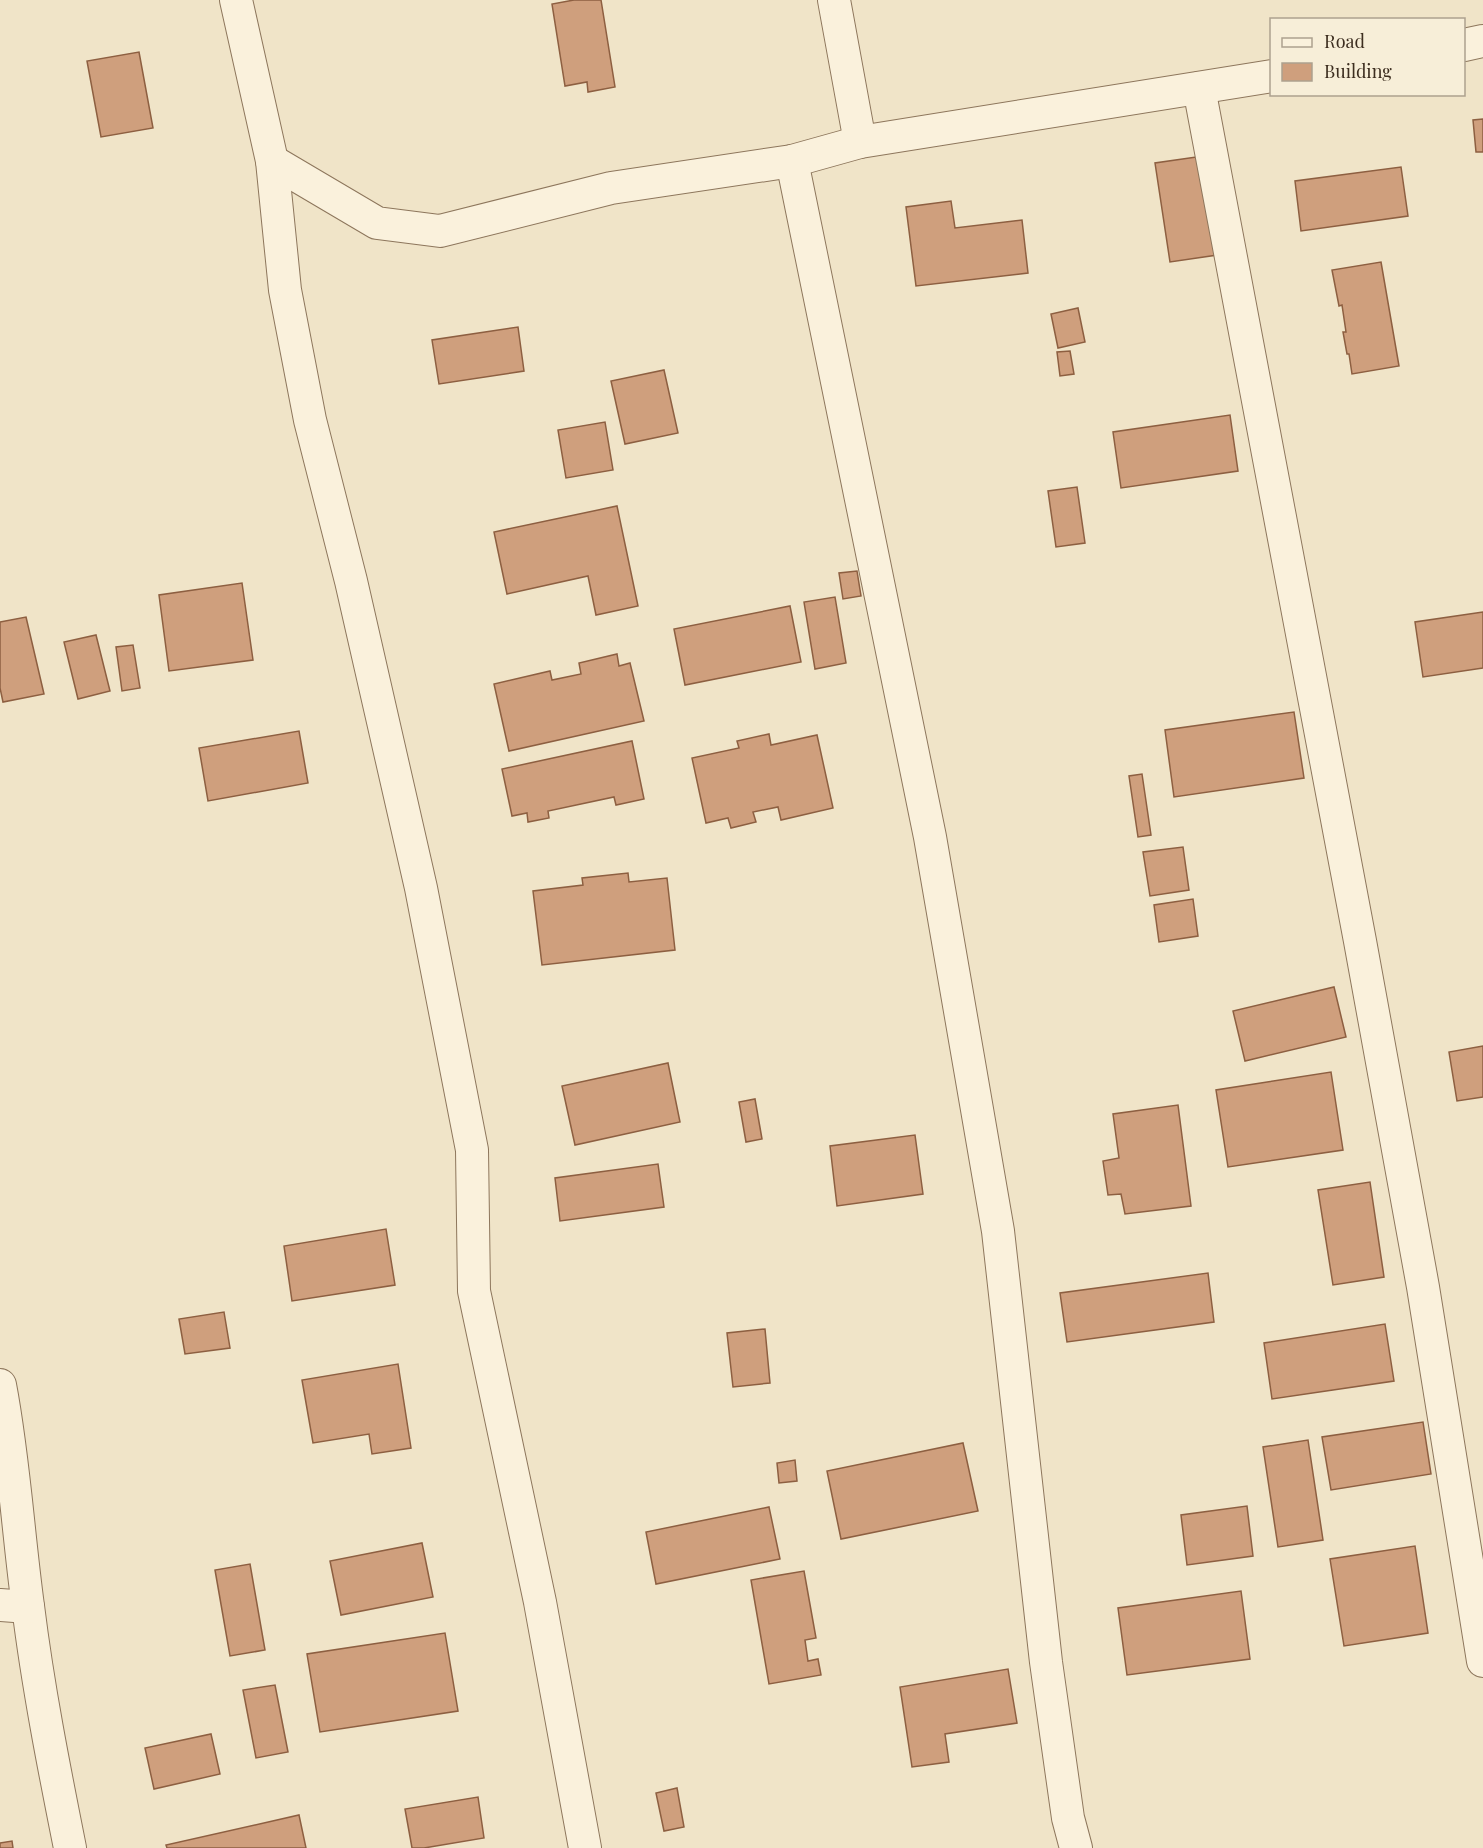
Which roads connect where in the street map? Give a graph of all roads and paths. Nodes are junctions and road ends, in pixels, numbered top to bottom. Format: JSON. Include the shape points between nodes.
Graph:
{"nodes":[{"id":1,"x":236,"y":0,"type":"edge"},
{"id":2,"x":834,"y":0,"type":"edge"},
{"id":3,"x":1483,"y":41,"type":"edge"},
{"id":4,"x":1465,"y":45,"type":"edge"},
{"id":5,"x":1270,"y":76,"type":"edge"},
{"id":6,"x":1199,"y":88,"type":"junction"},
{"id":7,"x":860,"y":142,"type":"junction"},
{"id":8,"x":272,"y":161,"type":"junction"},
{"id":9,"x":792,"y":161,"type":"junction"},
{"id":10,"x":0,"y":1385,"type":"edge"},
{"id":11,"x":14,"y":1606,"type":"edge"},
{"id":12,"x":1483,"y":1661,"type":"edge"},
{"id":13,"x":70,"y":1848,"type":"edge"},
{"id":14,"x":585,"y":1848,"type":"edge"},
{"id":15,"x":1076,"y":1848,"type":"edge"}],
"edges":[{"from":1,"to":8,"type":"street"},
{"from":2,"to":7,"type":"street"},
{"from":3,"to":4,"type":"street"},
{"from":5,"to":6,"type":"street"},
{"from":6,"to":7,"type":"street"},
{"from":6,"to":12,"type":"street","via":[[1394,1125]]},
{"from":7,"to":9,"type":"street"},
{"from":8,"to":9,"type":"street","via":[[377,223],[440,231],[611,188]]},
{"from":8,"to":14,"type":"street","via":[[285,290],[310,420],[354,592],[421,888],[472,1150],[474,1291],[540,1602]]},
{"from":9,"to":15,"type":"street","via":[[930,837],[994,1208],[1046,1662],[1068,1818]]},
{"from":10,"to":11,"type":"street","via":[[9,1431]]},
{"from":11,"to":13,"type":"street","via":[[53,1760]]}]}
